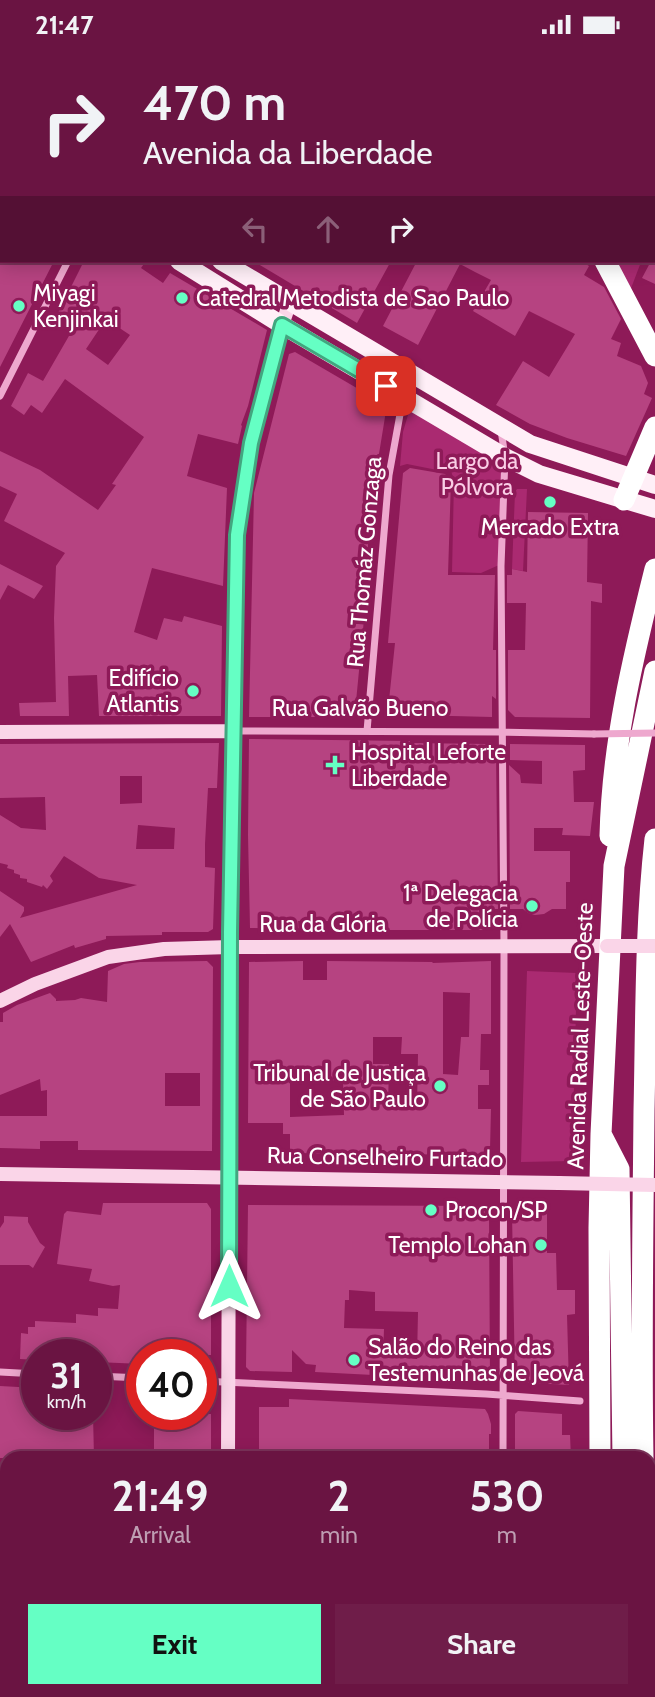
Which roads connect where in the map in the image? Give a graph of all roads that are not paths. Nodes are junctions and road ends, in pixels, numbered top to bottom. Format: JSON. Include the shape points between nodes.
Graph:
{"nodes":[{"id":1,"x":67,"y":263,"type":"edge"},
{"id":2,"x":182,"y":263,"type":"edge"},
{"id":3,"x":225,"y":263,"type":"edge"},
{"id":4,"x":606,"y":263,"type":"edge"},
{"id":5,"x":290,"y":302,"type":"junction"},
{"id":6,"x":282,"y":325,"type":"junction"},
{"id":7,"x":655,"y":356,"type":"edge"},
{"id":8,"x":0,"y":396,"type":"edge"},
{"id":9,"x":408,"y":399,"type":"junction"},
{"id":10,"x":500,"y":426,"type":"junction"},
{"id":11,"x":655,"y":427,"type":"edge"},
{"id":12,"x":505,"y":457,"type":"junction"},
{"id":13,"x":633,"y":479,"type":"junction"},
{"id":14,"x":655,"y":485,"type":"edge"},
{"id":15,"x":624,"y":500,"type":"junction"},
{"id":16,"x":654,"y":509,"type":"edge"},
{"id":17,"x":655,"y":569,"type":"edge"},
{"id":18,"x":655,"y":671,"type":"edge"},
{"id":19,"x":234,"y":731,"type":"junction"},
{"id":20,"x":368,"y":731,"type":"junction"},
{"id":21,"x":501,"y":731,"type":"junction"},
{"id":22,"x":0,"y":732,"type":"edge"},
{"id":23,"x":655,"y":733,"type":"edge"},
{"id":24,"x":655,"y":839,"type":"edge"},
{"id":25,"x":614,"y":866,"type":"junction"},
{"id":26,"x":655,"y":946,"type":"edge"},
{"id":27,"x":230,"y":947,"type":"junction"},
{"id":28,"x":504,"y":947,"type":"junction"},
{"id":29,"x":0,"y":1001,"type":"edge"},
{"id":30,"x":601,"y":1134,"type":"junction"},
{"id":31,"x":0,"y":1174,"type":"edge"},
{"id":32,"x":229,"y":1177,"type":"junction"},
{"id":33,"x":503,"y":1182,"type":"junction"},
{"id":34,"x":655,"y":1185,"type":"edge"},
{"id":35,"x":643,"y":1211,"type":"junction"},
{"id":36,"x":655,"y":1236,"type":"edge"},
{"id":37,"x":631,"y":1354,"type":"junction"},
{"id":38,"x":0,"y":1372,"type":"edge"},
{"id":39,"x":21,"y":1373,"type":"edge"},
{"id":40,"x":217,"y":1382,"type":"edge"},
{"id":41,"x":228,"y":1382,"type":"junction"},
{"id":42,"x":502,"y":1396,"type":"junction"},
{"id":43,"x":589,"y":1404,"type":"junction"},
{"id":44,"x":228,"y":1451,"type":"edge"},
{"id":45,"x":503,"y":1451,"type":"edge"},
{"id":46,"x":599,"y":1451,"type":"edge"},
{"id":47,"x":624,"y":1451,"type":"edge"},
{"id":48,"x":642,"y":1451,"type":"edge"}],
"edges":[{"from":1,"to":8,"type":"street"},
{"from":2,"to":6,"type":"main road"},
{"from":3,"to":5,"type":"main road"},
{"from":4,"to":7,"type":"highway"},
{"from":5,"to":6,"type":"street"},
{"from":5,"to":10,"type":"main road"},
{"from":6,"to":9,"type":"main road"},
{"from":6,"to":19,"type":"street","via":[[251,443],[237,535]]},
{"from":9,"to":12,"type":"main road"},
{"from":9,"to":20,"type":"street","name":"Rua Thomáz Gonzaga","via":[[401,409],[389,475]]},
{"from":10,"to":12,"type":"street"},
{"from":10,"to":13,"type":"main road","via":[[530,444]]},
{"from":11,"to":13,"type":"highway"},
{"from":12,"to":15,"type":"main road","via":[[539,474]]},
{"from":12,"to":21,"type":"street"},
{"from":13,"to":14,"type":"main road"},
{"from":13,"to":15,"type":"highway"},
{"from":15,"to":16,"type":"main road"},
{"from":17,"to":25,"type":"highway","via":[[620,731],[611,805]]},
{"from":18,"to":25,"type":"highway","name":"Avenida Radial Leste-Oeste"},
{"from":19,"to":20,"type":"street","name":"Rua Galvão Bueno"},
{"from":19,"to":22,"type":"street","name":"Rua Galvão Bueno"},
{"from":19,"to":27,"type":"street"},
{"from":20,"to":21,"type":"street","name":"Rua Galvão Bueno"},
{"from":21,"to":23,"type":"street","name":"Rua Galvão Bueno","bridge":true},
{"from":21,"to":28,"type":"street"},
{"from":24,"to":35,"type":"highway","via":[[649,893]]},
{"from":25,"to":30,"type":"highway","name":"Avenida Radial Leste-Oeste"},
{"from":26,"to":28,"type":"street","name":"Rua da Glória","bridge":true},
{"from":27,"to":28,"type":"street","name":"Rua da Glória"},
{"from":27,"to":29,"type":"street","name":"Rua da Glória","via":[[108,957]]},
{"from":27,"to":32,"type":"street"},
{"from":28,"to":33,"type":"street"},
{"from":30,"to":37,"type":"highway","via":[[619,1169]]},
{"from":30,"to":43,"type":"highway","name":"Avenida Radial Leste-Oeste"},
{"from":31,"to":32,"type":"street","name":"Rua Conselheiro Furtado"},
{"from":32,"to":33,"type":"street","name":"Rua Conselheiro Furtado"},
{"from":32,"to":41,"type":"street"},
{"from":33,"to":34,"type":"street","name":"Rua Conselheiro Furtado","bridge":true},
{"from":33,"to":42,"type":"street"},
{"from":35,"to":36,"type":"highway"},
{"from":35,"to":37,"type":"highway"},
{"from":37,"to":47,"type":"highway"},
{"from":37,"to":48,"type":"highway"},
{"from":38,"to":39,"type":"street"},
{"from":40,"to":41,"type":"street"},
{"from":41,"to":42,"type":"street"},
{"from":41,"to":44,"type":"street"},
{"from":42,"to":43,"type":"street"},
{"from":42,"to":45,"type":"street"},
{"from":43,"to":46,"type":"highway","name":"Avenida Radial Leste-Oeste"}]}
